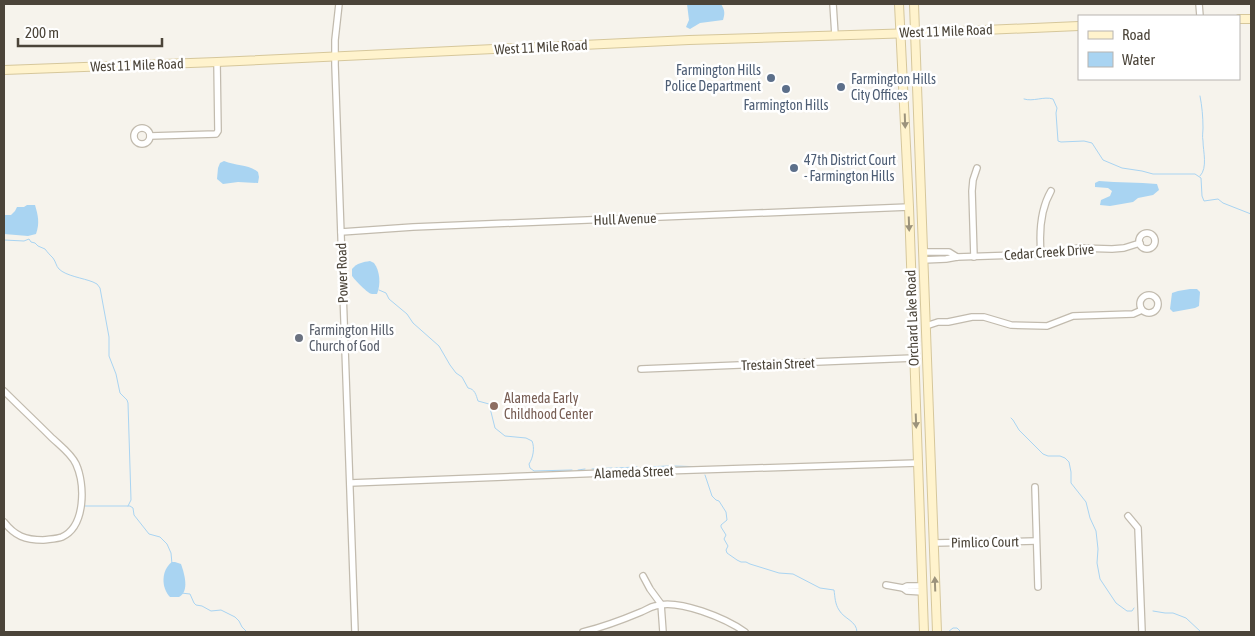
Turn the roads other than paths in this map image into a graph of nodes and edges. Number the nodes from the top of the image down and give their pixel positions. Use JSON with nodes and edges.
{"nodes":[{"id":1,"x":339,"y":4,"type":"edge"},
{"id":2,"x":833,"y":4,"type":"edge"},
{"id":3,"x":914,"y":4,"type":"edge"},
{"id":4,"x":899,"y":6,"type":"edge"},
{"id":5,"x":914,"y":15,"type":"junction"},
{"id":6,"x":1078,"y":26,"type":"edge"},
{"id":7,"x":900,"y":32,"type":"junction"},
{"id":8,"x":915,"y":33,"type":"junction"},
{"id":9,"x":835,"y":35,"type":"junction"},
{"id":10,"x":902,"y":51,"type":"junction"},
{"id":11,"x":334,"y":56,"type":"junction"},
{"id":12,"x":916,"y":57,"type":"junction"},
{"id":13,"x":217,"y":62,"type":"junction"},
{"id":14,"x":4,"y":70,"type":"edge"},
{"id":15,"x":150,"y":136,"type":"dead end"},
{"id":16,"x":906,"y":156,"type":"junction"},
{"id":17,"x":920,"y":162,"type":"junction"},
{"id":18,"x":977,"y":168,"type":"dead end"},
{"id":19,"x":907,"y":175,"type":"junction"},
{"id":20,"x":920,"y":175,"type":"junction"},
{"id":21,"x":1051,"y":191,"type":"dead end"},
{"id":22,"x":909,"y":207,"type":"junction"},
{"id":23,"x":341,"y":232,"type":"junction"},
{"id":24,"x":1140,"y":243,"type":"dead end"},
{"id":25,"x":1041,"y":254,"type":"junction"},
{"id":26,"x":974,"y":257,"type":"junction"},
{"id":27,"x":923,"y":259,"type":"junction"},
{"id":28,"x":1142,"y":310,"type":"dead end"},
{"id":29,"x":912,"y":320,"type":"junction"},
{"id":30,"x":926,"y":326,"type":"junction"},
{"id":31,"x":914,"y":358,"type":"junction"},
{"id":32,"x":642,"y":369,"type":"dead end"},
{"id":33,"x":915,"y":389,"type":"junction"},
{"id":34,"x":4,"y":391,"type":"edge"},
{"id":35,"x":930,"y":449,"type":"junction"},
{"id":36,"x":918,"y":463,"type":"junction"},
{"id":37,"x":350,"y":484,"type":"junction"},
{"id":38,"x":1035,"y":487,"type":"dead end"},
{"id":39,"x":919,"y":507,"type":"junction"},
{"id":40,"x":933,"y":515,"type":"junction"},
{"id":41,"x":1128,"y":516,"type":"dead end"},
{"id":42,"x":4,"y":522,"type":"edge"},
{"id":43,"x":1036,"y":541,"type":"junction"},
{"id":44,"x":934,"y":543,"type":"junction"},
{"id":45,"x":643,"y":576,"type":"dead end"},
{"id":46,"x":886,"y":585,"type":"dead end"},
{"id":47,"x":1038,"y":587,"type":"dead end"},
{"id":48,"x":922,"y":589,"type":"junction"},
{"id":49,"x":661,"y":604,"type":"junction"},
{"id":50,"x":924,"y":630,"type":"edge"},
{"id":51,"x":355,"y":632,"type":"edge"},
{"id":52,"x":583,"y":632,"type":"edge"},
{"id":53,"x":663,"y":632,"type":"edge"},
{"id":54,"x":745,"y":632,"type":"edge"},
{"id":55,"x":933,"y":632,"type":"edge"},
{"id":56,"x":937,"y":632,"type":"edge"},
{"id":57,"x":1142,"y":632,"type":"edge"}],
"edges":[{"from":1,"to":11,"type":"street","name":"Power Road"},
{"from":2,"to":9,"type":"street"},
{"from":3,"to":5,"type":"main road","name":"Orchard Lake Road"},
{"from":4,"to":5,"type":"main road"},
{"from":4,"to":7,"type":"main road","name":"Orchard Lake Road"},
{"from":5,"to":8,"type":"main road","name":"Orchard Lake Road"},
{"from":6,"to":8,"type":"main road","name":"West 11 Mile Road"},
{"from":7,"to":8,"type":"main road","name":"West 11 Mile Road"},
{"from":7,"to":9,"type":"main road","name":"West 11 Mile Road"},
{"from":7,"to":10,"type":"main road","name":"Orchard Lake Road"},
{"from":8,"to":12,"type":"main road","name":"Orchard Lake Road"},
{"from":9,"to":11,"type":"main road","name":"West 11 Mile Road"},
{"from":10,"to":12,"type":"main road"},
{"from":10,"to":16,"type":"main road","name":"Orchard Lake Road","one_way":true},
{"from":11,"to":13,"type":"main road","name":"West 11 Mile Road"},
{"from":11,"to":23,"type":"street","name":"Power Road"},
{"from":12,"to":17,"type":"main road","name":"Orchard Lake Road"},
{"from":13,"to":14,"type":"main road","name":"West 11 Mile Road"},
{"from":13,"to":15,"type":"street"},
{"from":16,"to":17,"type":"main road"},
{"from":16,"to":19,"type":"main road","name":"Orchard Lake Road"},
{"from":17,"to":20,"type":"main road","name":"Orchard Lake Road"},
{"from":18,"to":26,"type":"street"},
{"from":19,"to":20,"type":"main road"},
{"from":19,"to":22,"type":"main road","name":"Orchard Lake Road"},
{"from":20,"to":27,"type":"main road","name":"Orchard Lake Road"},
{"from":21,"to":25,"type":"street"},
{"from":22,"to":23,"type":"street","name":"Hull Avenue"},
{"from":22,"to":27,"type":"main road"},
{"from":22,"to":29,"type":"main road","name":"Orchard Lake Road","one_way":true},
{"from":23,"to":37,"type":"street","name":"Power Road"},
{"from":24,"to":25,"type":"street","name":"Cedar Creek Drive"},
{"from":25,"to":26,"type":"street","name":"Cedar Creek Drive"},
{"from":26,"to":27,"type":"street","name":"Cedar Creek Drive"},
{"from":27,"to":30,"type":"main road","name":"Orchard Lake Road"},
{"from":28,"to":30,"type":"street"},
{"from":29,"to":30,"type":"main road"},
{"from":29,"to":31,"type":"main road","name":"Orchard Lake Road"},
{"from":30,"to":35,"type":"main road","name":"Orchard Lake Road"},
{"from":31,"to":32,"type":"street","name":"Trestain Street"},
{"from":31,"to":33,"type":"main road","name":"Orchard Lake Road"},
{"from":33,"to":35,"type":"main road"},
{"from":33,"to":36,"type":"main road","name":"Orchard Lake Road","one_way":true},
{"from":34,"to":42,"type":"street"},
{"from":35,"to":40,"type":"main road","name":"Orchard Lake Road"},
{"from":36,"to":37,"type":"street","name":"Alameda Street"},
{"from":36,"to":39,"type":"main road","name":"Orchard Lake Road"},
{"from":37,"to":51,"type":"street","name":"Power Road"},
{"from":38,"to":43,"type":"street","name":"Pimlico Court"},
{"from":39,"to":40,"type":"main road"},
{"from":39,"to":48,"type":"main road","name":"Orchard Lake Road"},
{"from":40,"to":44,"type":"main road","name":"Orchard Lake Road"},
{"from":41,"to":57,"type":"street"},
{"from":43,"to":44,"type":"street","name":"Pimlico Court"},
{"from":43,"to":47,"type":"street","name":"Pimlico Court"},
{"from":56,"to":44,"type":"main road","name":"Orchard Lake Road","one_way":true},
{"from":45,"to":49,"type":"street"},
{"from":46,"to":48,"type":"street"},
{"from":48,"to":50,"type":"main road","name":"Orchard Lake Road"},
{"from":49,"to":52,"type":"street"},
{"from":49,"to":53,"type":"street"},
{"from":49,"to":54,"type":"street"},
{"from":50,"to":55,"type":"main road"}]}
